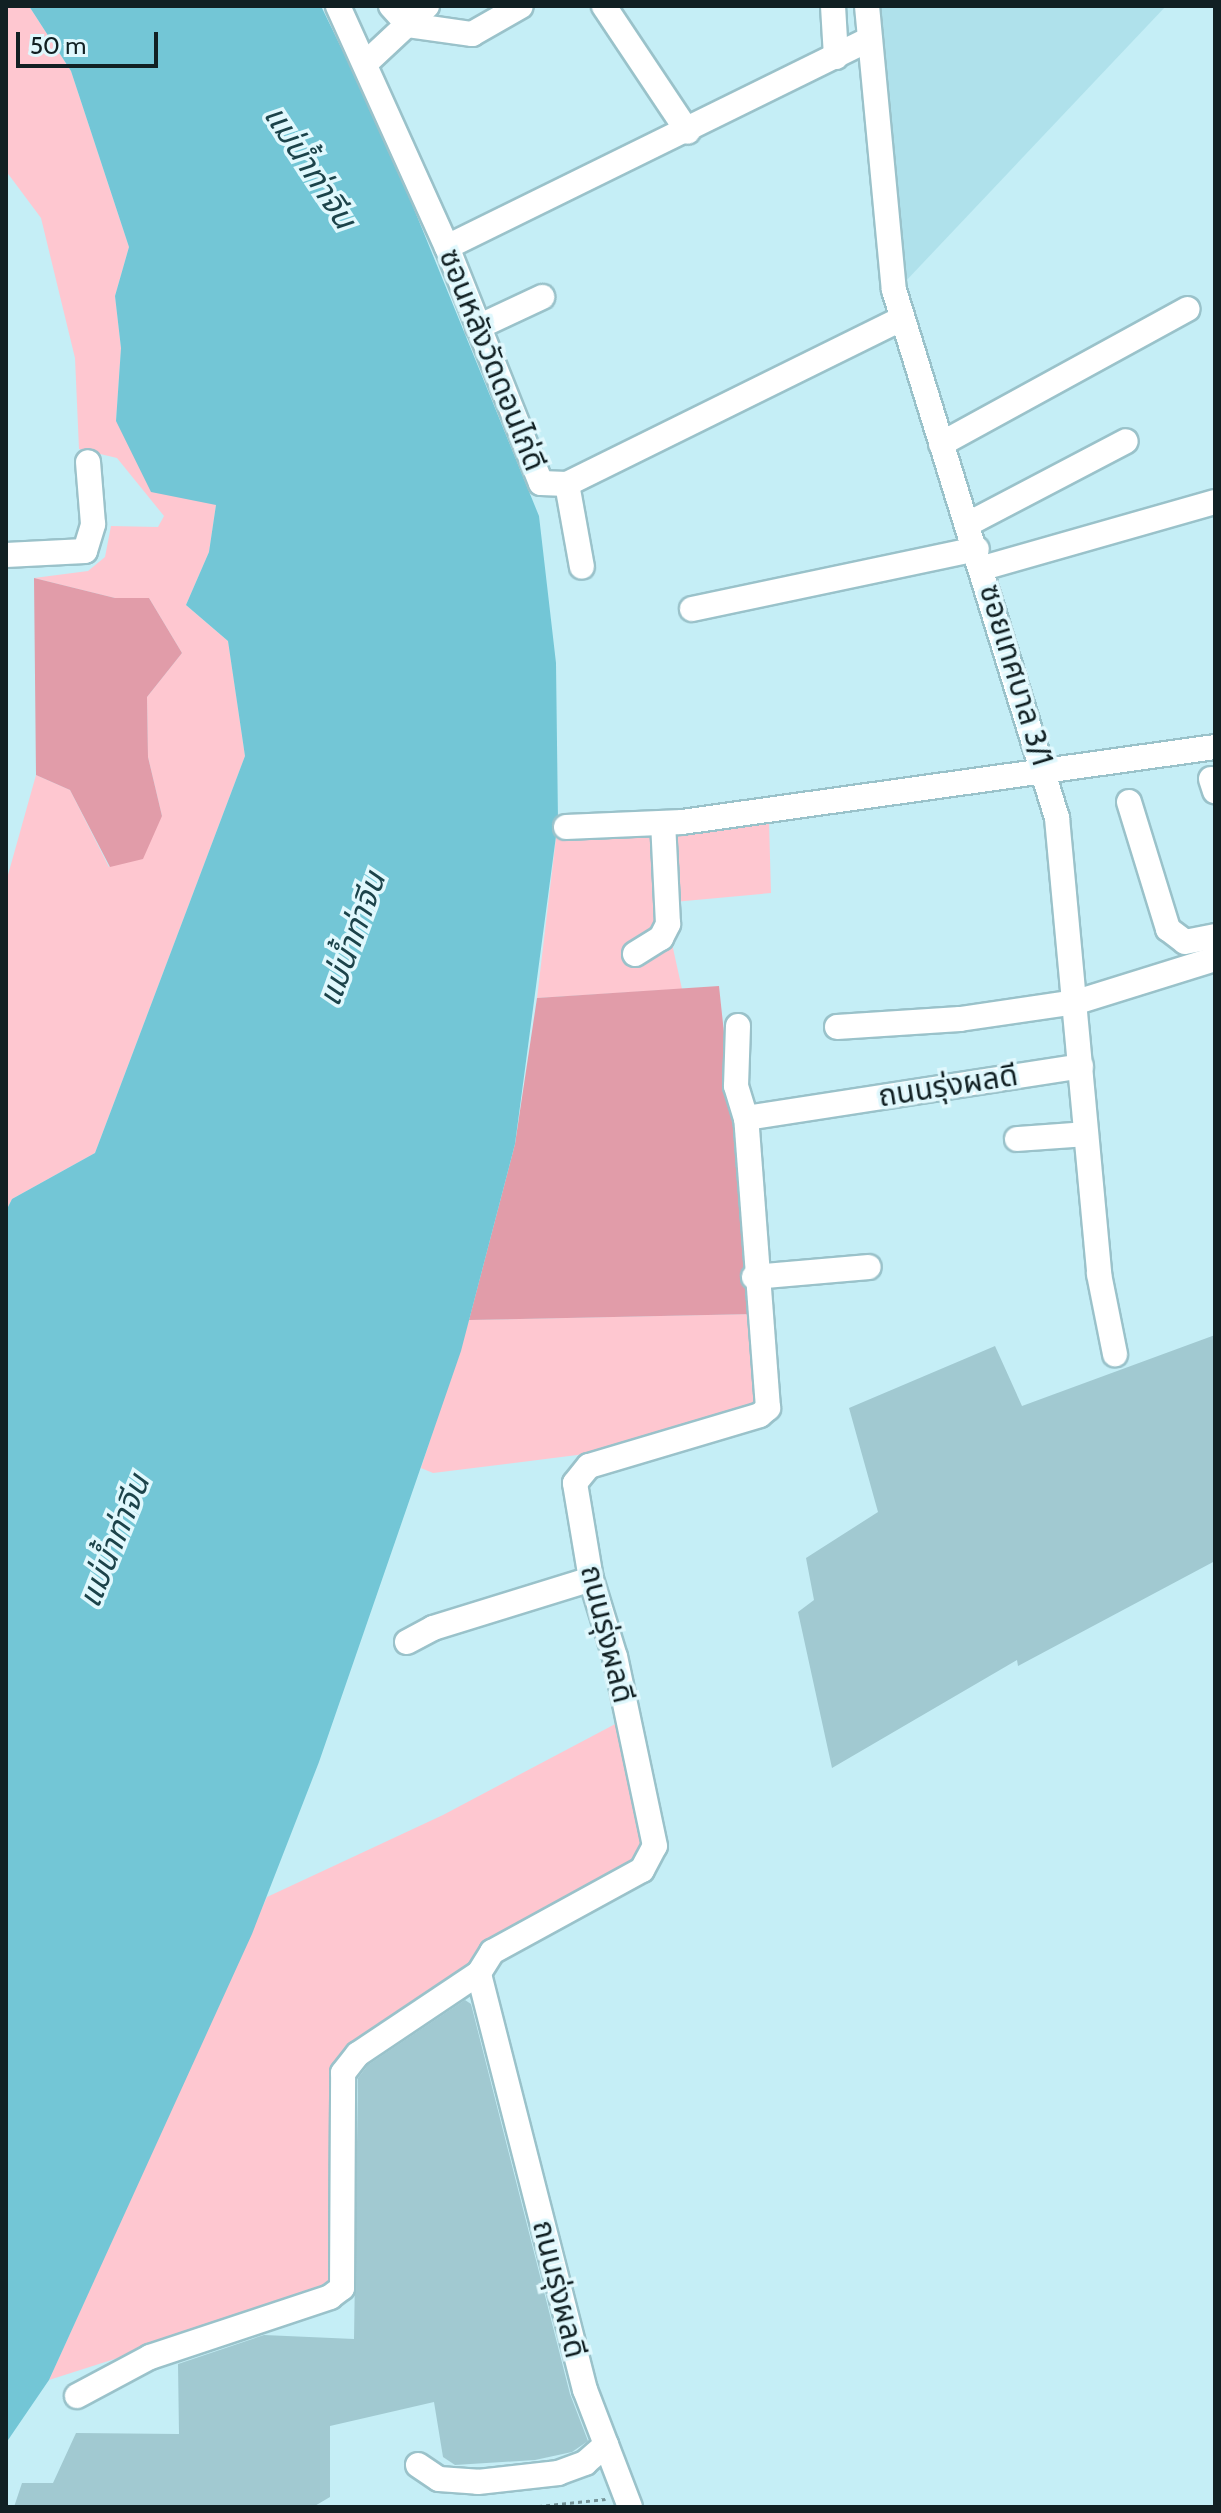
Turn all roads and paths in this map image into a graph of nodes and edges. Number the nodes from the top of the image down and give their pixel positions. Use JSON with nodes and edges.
{"nodes":[{"id":1,"x":338,"y":6,"type":"edge"},
{"id":2,"x":391,"y":6,"type":"edge"},
{"id":3,"x":427,"y":6,"type":"edge"},
{"id":4,"x":521,"y":6,"type":"edge"},
{"id":5,"x":604,"y":6,"type":"edge"},
{"id":6,"x":833,"y":6,"type":"edge"},
{"id":7,"x":867,"y":6,"type":"edge"},
{"id":8,"x":408,"y":25,"type":"junction"},
{"id":9,"x":870,"y":39,"type":"junction"},
{"id":10,"x":836,"y":57,"type":"junction"},
{"id":11,"x":367,"y":62,"type":"junction"},
{"id":12,"x":688,"y":132,"type":"junction"},
{"id":13,"x":447,"y":247,"type":"junction"},
{"id":14,"x":542,"y":297,"type":"dead end"},
{"id":15,"x":1188,"y":309,"type":"dead end"},
{"id":16,"x":901,"y":319,"type":"junction"},
{"id":17,"x":478,"y":327,"type":"junction"},
{"id":18,"x":1126,"y":441,"type":"dead end"},
{"id":19,"x":941,"y":444,"type":"junction"},
{"id":20,"x":88,"y":462,"type":"dead end"},
{"id":21,"x":567,"y":484,"type":"junction"},
{"id":22,"x":1215,"y":502,"type":"edge"},
{"id":23,"x":968,"y":524,"type":"junction"},
{"id":24,"x":6,"y":555,"type":"edge"},
{"id":25,"x":980,"y":559,"type":"junction"},
{"id":26,"x":582,"y":567,"type":"dead end"},
{"id":27,"x":692,"y":609,"type":"dead end"},
{"id":28,"x":1215,"y":747,"type":"edge"},
{"id":29,"x":1047,"y":774,"type":"junction"},
{"id":30,"x":1129,"y":802,"type":"dead end"},
{"id":31,"x":663,"y":823,"type":"junction"},
{"id":32,"x":566,"y":827,"type":"dead end"},
{"id":33,"x":1215,"y":936,"type":"edge"},
{"id":34,"x":635,"y":954,"type":"dead end"},
{"id":35,"x":1215,"y":959,"type":"edge"},
{"id":36,"x":1077,"y":1002,"type":"junction"},
{"id":37,"x":738,"y":1026,"type":"dead end"},
{"id":38,"x":837,"y":1027,"type":"dead end"},
{"id":39,"x":1081,"y":1066,"type":"junction"},
{"id":40,"x":746,"y":1118,"type":"junction"},
{"id":41,"x":1086,"y":1134,"type":"junction"},
{"id":42,"x":1017,"y":1139,"type":"dead end"},
{"id":43,"x":869,"y":1267,"type":"dead end"},
{"id":44,"x":754,"y":1277,"type":"junction"},
{"id":45,"x":1115,"y":1354,"type":"dead end"},
{"id":46,"x":591,"y":1579,"type":"junction"},
{"id":47,"x":407,"y":1642,"type":"dead end"},
{"id":48,"x":479,"y":1973,"type":"junction"},
{"id":49,"x":77,"y":2396,"type":"dead end"},
{"id":50,"x":606,"y":2445,"type":"junction"},
{"id":51,"x":418,"y":2465,"type":"dead end"},
{"id":52,"x":628,"y":2502,"type":"edge"},
{"id":53,"x":530,"y":2507,"type":"edge"}],
"edges":[{"from":1,"to":11,"type":"street","name":"ซอนหลังวัดดอนไก่ดี"},
{"from":2,"to":8,"type":"street"},
{"from":3,"to":8,"type":"street"},
{"from":4,"to":8,"type":"street"},
{"from":5,"to":12,"type":"street"},
{"from":6,"to":10,"type":"street"},
{"from":7,"to":9,"type":"street","name":"ซอยเทศบาล 3/1"},
{"from":8,"to":11,"type":"street"},
{"from":9,"to":10,"type":"street"},
{"from":9,"to":16,"type":"street","name":"ซอยเทศบาล 3/1"},
{"from":10,"to":12,"type":"street"},
{"from":11,"to":13,"type":"street","name":"ซอนหลังวัดดอนไก่ดี"},
{"from":12,"to":13,"type":"street"},
{"from":13,"to":17,"type":"street","name":"ซอนหลังวัดดอนไก่ดี"},
{"from":14,"to":17,"type":"street"},
{"from":15,"to":19,"type":"street"},
{"from":16,"to":19,"type":"street","name":"ซอยเทศบาล 3/1"},
{"from":16,"to":21,"type":"street","name":"ซอนหลังวัดดอนไก่ดี"},
{"from":17,"to":21,"type":"street","name":"ซอนหลังวัดดอนไก่ดี"},
{"from":18,"to":23,"type":"street"},
{"from":19,"to":23,"type":"street","name":"ซอยเทศบาล 3/1"},
{"from":20,"to":24,"type":"street"},
{"from":21,"to":26,"type":"street"},
{"from":22,"to":25,"type":"street"},
{"from":23,"to":25,"type":"street","name":"ซอยเทศบาล 3/1"},
{"from":25,"to":27,"type":"street"},
{"from":25,"to":29,"type":"street","name":"ซอยเทศบาล 3/1"},
{"from":28,"to":29,"type":"street"},
{"from":29,"to":31,"type":"street"},
{"from":29,"to":36,"type":"street","name":"ซอยเทศบาล 3/1"},
{"from":30,"to":33,"type":"street"},
{"from":31,"to":32,"type":"street"},
{"from":31,"to":34,"type":"street"},
{"from":35,"to":36,"type":"street"},
{"from":36,"to":38,"type":"street"},
{"from":36,"to":39,"type":"street","name":"ซอยเทศบาล 3/1"},
{"from":37,"to":40,"type":"street"},
{"from":39,"to":40,"type":"street","name":"ถนนรุ่งผลดี"},
{"from":39,"to":41,"type":"street","name":"ซอยเทศบาล 3/1"},
{"from":40,"to":44,"type":"street","name":"ถนนรุ่งผลดี"},
{"from":41,"to":42,"type":"street"},
{"from":41,"to":45,"type":"street","name":"ซอยเทศบาล 3/1"},
{"from":43,"to":44,"type":"street"},
{"from":44,"to":46,"type":"street","name":"ถนนรุ่งผลดี"},
{"from":46,"to":47,"type":"street"},
{"from":46,"to":48,"type":"street","name":"ถนนรุ่งผลดี"},
{"from":48,"to":49,"type":"street"},
{"from":48,"to":50,"type":"street","name":"ถนนรุ่งผลดี"},
{"from":50,"to":51,"type":"street"},
{"from":50,"to":52,"type":"street","name":"ถนนรุ่งผลดี"},
{"from":52,"to":53,"type":"path"}]}
